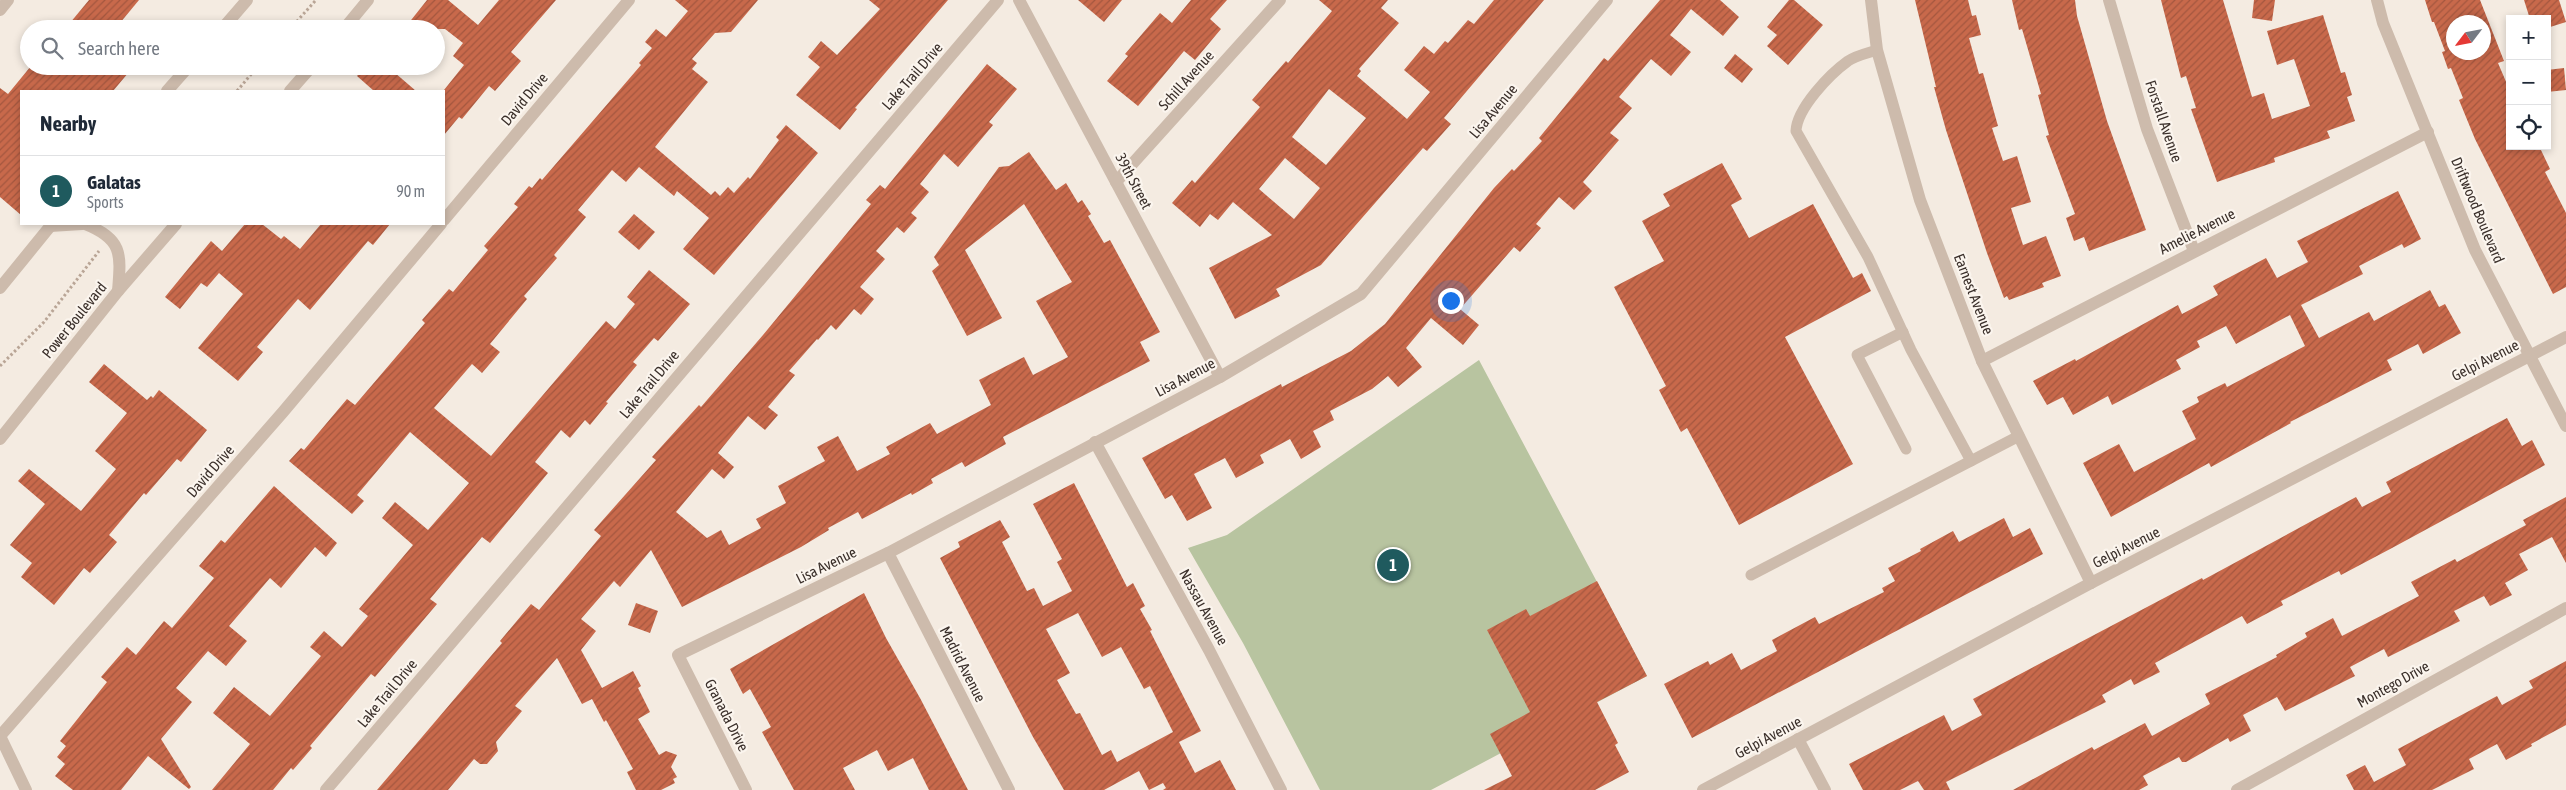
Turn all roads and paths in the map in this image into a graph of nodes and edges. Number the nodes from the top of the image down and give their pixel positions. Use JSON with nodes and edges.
{"nodes":[{"id":1,"x":8,"y":0,"type":"edge"},
{"id":2,"x":247,"y":0,"type":"edge"},
{"id":3,"x":316,"y":0,"type":"edge"},
{"id":4,"x":368,"y":0,"type":"edge"},
{"id":5,"x":629,"y":0,"type":"edge"},
{"id":6,"x":998,"y":0,"type":"edge"},
{"id":7,"x":1019,"y":0,"type":"edge"},
{"id":8,"x":1280,"y":0,"type":"edge"},
{"id":9,"x":1607,"y":0,"type":"edge"},
{"id":10,"x":1871,"y":0,"type":"edge"},
{"id":11,"x":2109,"y":0,"type":"edge"},
{"id":12,"x":2377,"y":0,"type":"edge"},
{"id":13,"x":0,"y":10,"type":"edge"},
{"id":14,"x":230,"y":20,"type":"edge"},
{"id":15,"x":298,"y":20,"type":"edge"},
{"id":16,"x":351,"y":20,"type":"edge"},
{"id":17,"x":1877,"y":50,"type":"junction"},
{"id":18,"x":181,"y":75,"type":"edge"},
{"id":19,"x":250,"y":75,"type":"edge"},
{"id":20,"x":304,"y":75,"type":"edge"},
{"id":21,"x":168,"y":90,"type":"edge"},
{"id":22,"x":238,"y":90,"type":"edge"},
{"id":23,"x":291,"y":90,"type":"edge"},
{"id":24,"x":2428,"y":132,"type":"junction"},
{"id":25,"x":1116,"y":182,"type":"junction"},
{"id":26,"x":445,"y":219,"type":"edge"},
{"id":27,"x":51,"y":225,"type":"edge"},
{"id":28,"x":86,"y":225,"type":"edge"},
{"id":29,"x":175,"y":225,"type":"edge"},
{"id":30,"x":440,"y":225,"type":"edge"},
{"id":31,"x":110,"y":237,"type":"junction"},
{"id":32,"x":2194,"y":250,"type":"junction"},
{"id":33,"x":0,"y":288,"type":"edge"},
{"id":34,"x":118,"y":291,"type":"junction"},
{"id":35,"x":1903,"y":332,"type":"junction"},
{"id":36,"x":2566,"y":337,"type":"edge"},
{"id":37,"x":2529,"y":356,"type":"junction"},
{"id":38,"x":1982,"y":361,"type":"junction"},
{"id":39,"x":0,"y":366,"type":"edge"},
{"id":40,"x":1220,"y":377,"type":"junction"},
{"id":41,"x":2566,"y":426,"type":"edge"},
{"id":42,"x":2019,"y":436,"type":"junction"},
{"id":43,"x":0,"y":439,"type":"edge"},
{"id":44,"x":1094,"y":442,"type":"junction"},
{"id":45,"x":1906,"y":449,"type":"dead end"},
{"id":46,"x":1971,"y":461,"type":"junction"},
{"id":47,"x":888,"y":553,"type":"junction"},
{"id":48,"x":1751,"y":575,"type":"dead end"},
{"id":49,"x":2091,"y":583,"type":"junction"},
{"id":50,"x":2566,"y":608,"type":"edge"},
{"id":51,"x":678,"y":655,"type":"joint"},
{"id":52,"x":0,"y":736,"type":"edge"},
{"id":53,"x":1798,"y":739,"type":"junction"},
{"id":54,"x":26,"y":790,"type":"edge"},
{"id":55,"x":326,"y":790,"type":"edge"},
{"id":56,"x":746,"y":790,"type":"edge"},
{"id":57,"x":1009,"y":790,"type":"edge"},
{"id":58,"x":1281,"y":790,"type":"edge"},
{"id":59,"x":1703,"y":790,"type":"edge"},
{"id":60,"x":1825,"y":790,"type":"edge"},
{"id":61,"x":2237,"y":790,"type":"edge"}],
"edges":[{"from":1,"to":13,"type":"street"},
{"from":2,"to":14,"type":"street"},
{"from":3,"to":15,"type":"path"},
{"from":4,"to":16,"type":"street"},
{"from":5,"to":26,"type":"street","name":"David Drive"},
{"from":6,"to":55,"type":"street","name":"Lake Trail Drive"},
{"from":7,"to":25,"type":"street","name":"39th Street"},
{"from":8,"to":25,"type":"street","name":"Schill Avenue"},
{"from":9,"to":40,"type":"street","name":"Lisa Avenue"},
{"from":10,"to":17,"type":"street","name":"Earnest Avenue"},
{"from":11,"to":32,"type":"street","name":"Forstall Avenue"},
{"from":12,"to":24,"type":"street","name":"Driftwood Boulevard"},
{"from":17,"to":35,"type":"lane"},
{"from":17,"to":38,"type":"street","name":"Earnest Avenue"},
{"from":18,"to":21,"type":"street"},
{"from":19,"to":22,"type":"path"},
{"from":20,"to":23,"type":"street"},
{"from":24,"to":32,"type":"street","name":"Amelie Avenue"},
{"from":24,"to":37,"type":"street","name":"Driftwood Boulevard"},
{"from":25,"to":40,"type":"street","name":"39th Street"},
{"from":27,"to":33,"type":"street"},
{"from":28,"to":31,"type":"street"},
{"from":29,"to":34,"type":"street","name":"Power Boulevard"},
{"from":30,"to":52,"type":"street","name":"David Drive"},
{"from":31,"to":34,"type":"street"},
{"from":31,"to":39,"type":"path"},
{"from":32,"to":38,"type":"street","name":"Amelie Avenue"},
{"from":34,"to":43,"type":"street","name":"Power Boulevard"},
{"from":35,"to":45,"type":"lane"},
{"from":35,"to":46,"type":"lane"},
{"from":36,"to":37,"type":"street","name":"Gelpi Avenue"},
{"from":37,"to":41,"type":"street","name":"Driftwood Boulevard"},
{"from":37,"to":49,"type":"street","name":"Gelpi Avenue"},
{"from":38,"to":42,"type":"street","name":"Earnest Avenue"},
{"from":40,"to":44,"type":"street","name":"Lisa Avenue"},
{"from":42,"to":46,"type":"lane"},
{"from":42,"to":49,"type":"street","name":"Earnest Avenue"},
{"from":44,"to":47,"type":"street","name":"Lisa Avenue"},
{"from":44,"to":58,"type":"street","name":"Nassau Avenue"},
{"from":46,"to":48,"type":"lane"},
{"from":47,"to":51,"type":"street","name":"Lisa Avenue"},
{"from":47,"to":57,"type":"street","name":"Madrid Avenue"},
{"from":49,"to":53,"type":"street","name":"Gelpi Avenue"},
{"from":50,"to":61,"type":"street","name":"Montego Drive"},
{"from":51,"to":56,"type":"street","name":"Granada Drive"},
{"from":52,"to":54,"type":"street"},
{"from":53,"to":59,"type":"street","name":"Gelpi Avenue"},
{"from":53,"to":60,"type":"street"}]}
